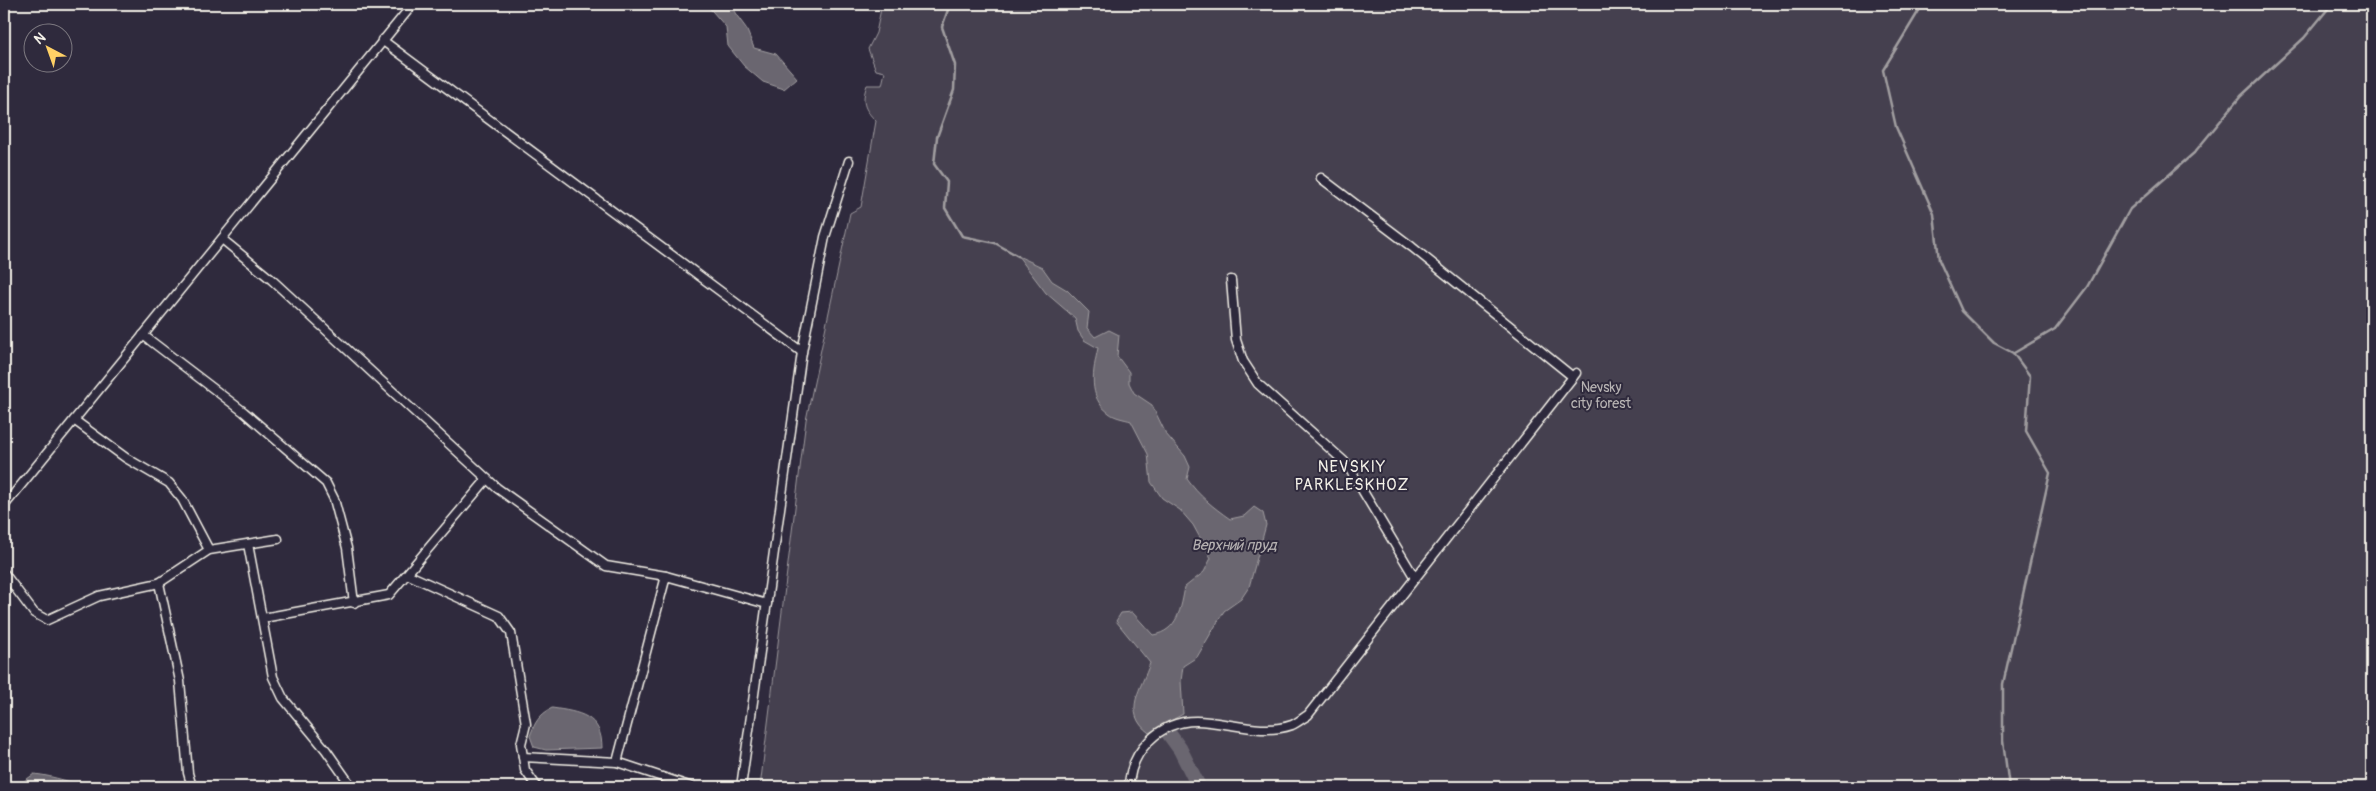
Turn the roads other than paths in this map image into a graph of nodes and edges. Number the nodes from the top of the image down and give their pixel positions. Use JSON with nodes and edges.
{"nodes":[{"id":1,"x":413,"y":4,"type":"edge"},
{"id":2,"x":382,"y":40,"type":"junction"},
{"id":3,"x":849,"y":161,"type":"dead end"},
{"id":4,"x":1321,"y":178,"type":"dead end"},
{"id":5,"x":222,"y":240,"type":"junction"},
{"id":6,"x":1231,"y":280,"type":"dead end"},
{"id":7,"x":143,"y":335,"type":"junction"},
{"id":8,"x":802,"y":352,"type":"junction"},
{"id":9,"x":74,"y":420,"type":"junction"},
{"id":10,"x":487,"y":479,"type":"junction"},
{"id":11,"x":4,"y":506,"type":"edge"},
{"id":12,"x":278,"y":540,"type":"dead end"},
{"id":13,"x":248,"y":544,"type":"junction"},
{"id":14,"x":209,"y":550,"type":"junction"},
{"id":15,"x":4,"y":573,"type":"edge"},
{"id":16,"x":409,"y":575,"type":"junction"},
{"id":17,"x":666,"y":576,"type":"junction"},
{"id":18,"x":1415,"y":578,"type":"junction"},
{"id":19,"x":159,"y":583,"type":"junction"},
{"id":20,"x":354,"y":603,"type":"junction"},
{"id":21,"x":767,"y":604,"type":"junction"},
{"id":22,"x":263,"y":618,"type":"junction"},
{"id":23,"x":524,"y":757,"type":"junction"},
{"id":24,"x":617,"y":762,"type":"junction"},
{"id":25,"x":192,"y":787,"type":"edge"},
{"id":26,"x":352,"y":787,"type":"edge"},
{"id":27,"x":537,"y":787,"type":"edge"},
{"id":28,"x":692,"y":787,"type":"edge"},
{"id":29,"x":741,"y":787,"type":"edge"},
{"id":30,"x":1128,"y":787,"type":"edge"}],
"edges":[{"from":1,"to":2,"type":"street"},
{"from":2,"to":5,"type":"street"},
{"from":2,"to":8,"type":"street"},
{"from":3,"to":8,"type":"street"},
{"from":4,"to":18,"type":"street"},
{"from":5,"to":7,"type":"street"},
{"from":5,"to":10,"type":"street"},
{"from":6,"to":18,"type":"street"},
{"from":7,"to":9,"type":"street"},
{"from":7,"to":20,"type":"street"},
{"from":8,"to":21,"type":"street"},
{"from":9,"to":11,"type":"street"},
{"from":9,"to":14,"type":"street"},
{"from":10,"to":16,"type":"street"},
{"from":10,"to":17,"type":"street"},
{"from":12,"to":13,"type":"street"},
{"from":13,"to":14,"type":"street"},
{"from":13,"to":22,"type":"street"},
{"from":14,"to":19,"type":"street"},
{"from":15,"to":19,"type":"street"},
{"from":16,"to":20,"type":"street"},
{"from":16,"to":23,"type":"street"},
{"from":17,"to":21,"type":"street"},
{"from":17,"to":24,"type":"street"},
{"from":18,"to":30,"type":"street"},
{"from":19,"to":25,"type":"street"},
{"from":20,"to":22,"type":"street"},
{"from":21,"to":29,"type":"street"},
{"from":22,"to":26,"type":"street"},
{"from":23,"to":24,"type":"street"},
{"from":23,"to":27,"type":"street"},
{"from":24,"to":28,"type":"street"}]}
